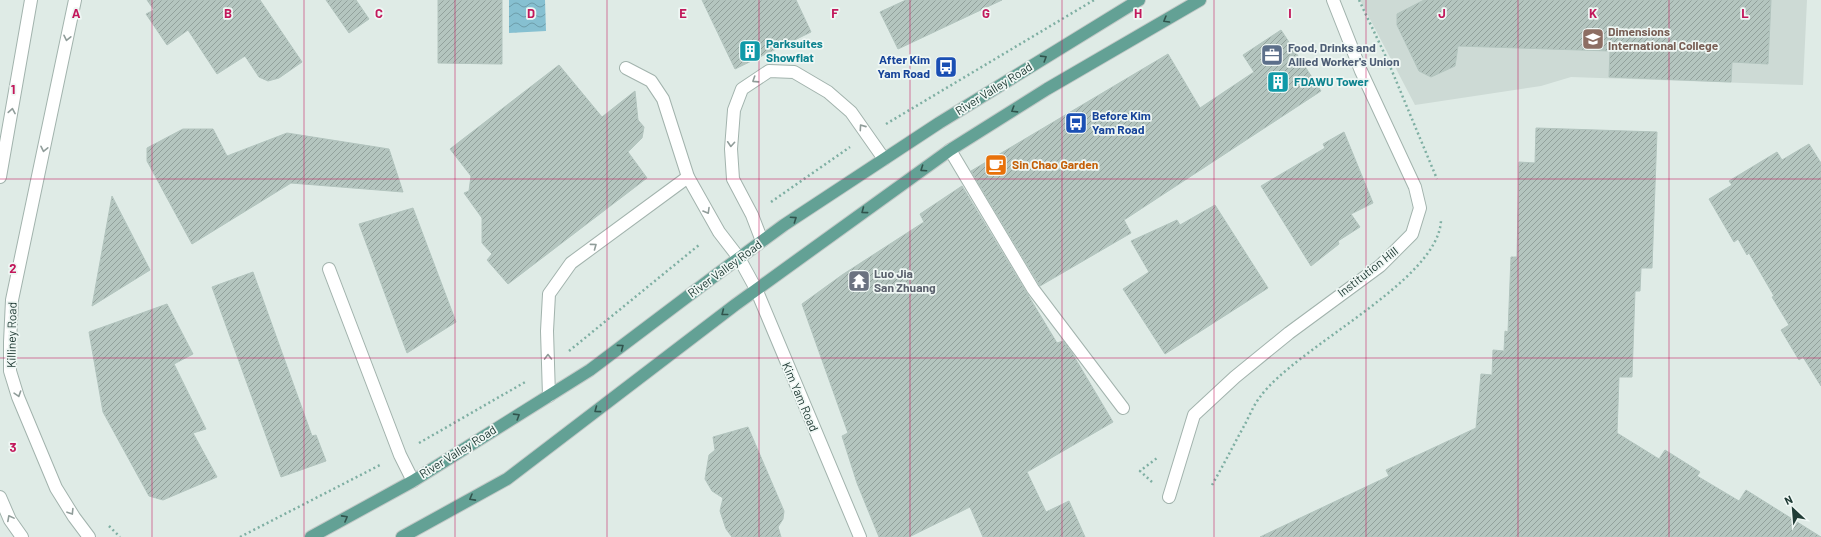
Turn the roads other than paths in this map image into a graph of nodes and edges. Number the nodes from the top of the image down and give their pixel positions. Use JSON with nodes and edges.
{"nodes":[{"id":1,"x":31,"y":0,"type":"edge"},
{"id":2,"x":75,"y":0,"type":"edge"},
{"id":3,"x":1139,"y":0,"type":"edge"},
{"id":4,"x":1200,"y":0,"type":"edge"},
{"id":5,"x":1333,"y":0,"type":"edge"},
{"id":6,"x":626,"y":68,"type":"dead end"},
{"id":7,"x":950,"y":150,"type":"junction"},
{"id":8,"x":884,"y":159,"type":"junction"},
{"id":9,"x":0,"y":176,"type":"edge"},
{"id":10,"x":688,"y":177,"type":"junction"},
{"id":11,"x":762,"y":241,"type":"junction"},
{"id":12,"x":739,"y":258,"type":"junction"},
{"id":13,"x":329,"y":269,"type":"dead end"},
{"id":14,"x":756,"y":289,"type":"junction"},
{"id":15,"x":5,"y":342,"type":"edge"},
{"id":16,"x":549,"y":396,"type":"junction"},
{"id":17,"x":1123,"y":408,"type":"dead end"},
{"id":18,"x":413,"y":481,"type":"junction"},
{"id":19,"x":0,"y":497,"type":"edge"},
{"id":20,"x":1168,"y":498,"type":"road end"},
{"id":21,"x":22,"y":537,"type":"edge"},
{"id":22,"x":89,"y":537,"type":"edge"},
{"id":23,"x":311,"y":537,"type":"edge"},
{"id":24,"x":402,"y":537,"type":"edge"},
{"id":25,"x":860,"y":537,"type":"edge"}],
"edges":[{"from":9,"to":1,"type":"street","one_way":true},
{"from":2,"to":15,"type":"street","name":"Killiney Road","one_way":true},
{"from":8,"to":3,"type":"main road","name":"River Valley Road","one_way":true},
{"from":4,"to":7,"type":"main road","one_way":true},
{"from":5,"to":20,"type":"street","name":"Institution Hill"},
{"from":6,"to":10,"type":"street","name":"Kim Yam Road"},
{"from":7,"to":14,"type":"main road","one_way":true},
{"from":7,"to":17,"type":"street"},
{"from":11,"to":8,"type":"main road","name":"River Valley Road","one_way":true},
{"from":8,"to":11,"type":"street","one_way":true},
{"from":10,"to":12,"type":"street","name":"Kim Yam Road","one_way":true},
{"from":16,"to":10,"type":"street","one_way":true},
{"from":11,"to":12,"type":"main road","name":"River Valley Road"},
{"from":12,"to":14,"type":"street","name":"Kim Yam Road"},
{"from":16,"to":12,"type":"main road","name":"River Valley Road","one_way":true},
{"from":13,"to":18,"type":"street"},
{"from":14,"to":24,"type":"main road","one_way":true},
{"from":14,"to":25,"type":"street","name":"Kim Yam Road"},
{"from":15,"to":22,"type":"street","name":"Killiney Road","one_way":true},
{"from":18,"to":16,"type":"main road","name":"River Valley Road","one_way":true},
{"from":23,"to":18,"type":"main road","name":"River Valley Road","one_way":true},
{"from":21,"to":19,"type":"street","one_way":true}]}
